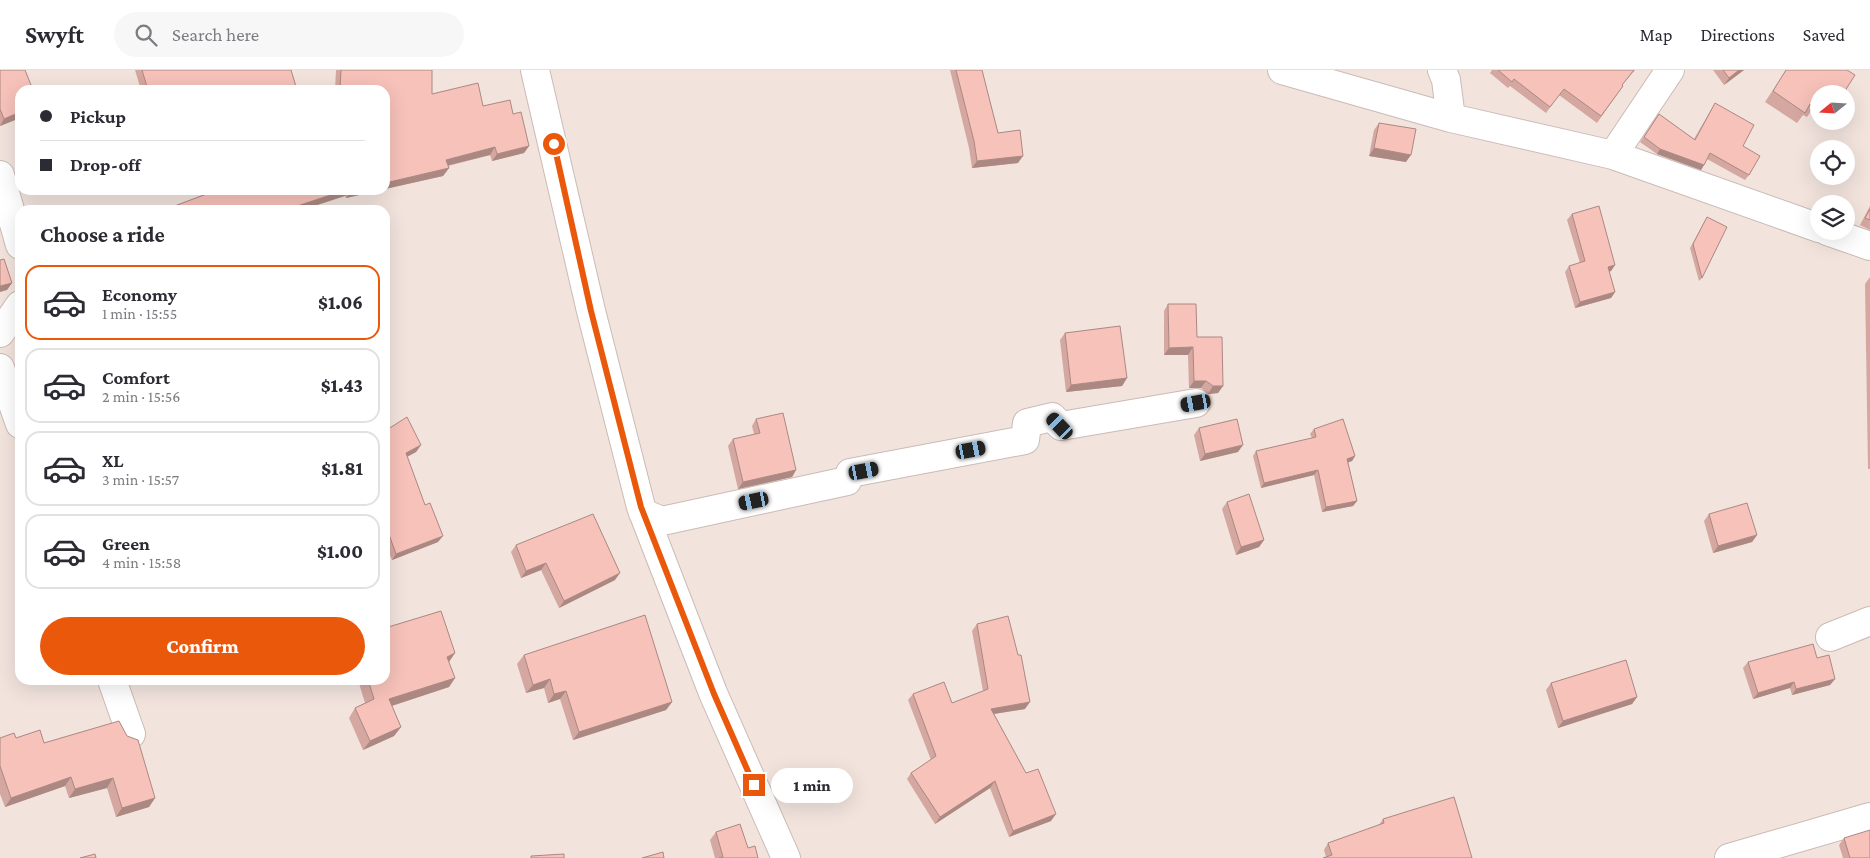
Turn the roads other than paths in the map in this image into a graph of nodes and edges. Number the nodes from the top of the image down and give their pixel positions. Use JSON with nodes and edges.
{"nodes":[{"id":1,"x":535,"y":70,"type":"edge"},
{"id":2,"x":1282,"y":70,"type":"edge"},
{"id":3,"x":1670,"y":70,"type":"edge"},
{"id":4,"x":1447,"y":73,"type":"edge"},
{"id":5,"x":1451,"y":118,"type":"junction"},
{"id":6,"x":1613,"y":155,"type":"junction"},
{"id":7,"x":0,"y":175,"type":"edge"},
{"id":8,"x":1810,"y":225,"type":"edge"},
{"id":9,"x":15,"y":228,"type":"edge"},
{"id":10,"x":1853,"y":240,"type":"edge"},
{"id":11,"x":1870,"y":246,"type":"edge"},
{"id":12,"x":15,"y":312,"type":"edge"},
{"id":13,"x":0,"y":333,"type":"edge"},
{"id":14,"x":0,"y":368,"type":"edge"},
{"id":15,"x":1196,"y":403,"type":"dead end"},
{"id":16,"x":15,"y":410,"type":"edge"},
{"id":17,"x":643,"y":513,"type":"junction"},
{"id":18,"x":1870,"y":622,"type":"edge"},
{"id":19,"x":1830,"y":637,"type":"dead end"},
{"id":20,"x":114,"y":685,"type":"edge"},
{"id":21,"x":131,"y":734,"type":"dead end"},
{"id":22,"x":1870,"y":817,"type":"edge"},
{"id":23,"x":786,"y":858,"type":"edge"},
{"id":24,"x":1729,"y":858,"type":"edge"}],
"edges":[{"from":1,"to":17,"type":"street"},
{"from":2,"to":5,"type":"street"},
{"from":3,"to":6,"type":"street"},
{"from":4,"to":5,"type":"street"},
{"from":5,"to":6,"type":"street"},
{"from":6,"to":8,"type":"street"},
{"from":7,"to":9,"type":"street"},
{"from":10,"to":11,"type":"street"},
{"from":12,"to":13,"type":"street"},
{"from":14,"to":16,"type":"street"},
{"from":15,"to":17,"type":"street"},
{"from":17,"to":23,"type":"street"},
{"from":18,"to":19,"type":"street"},
{"from":20,"to":21,"type":"street"},
{"from":22,"to":24,"type":"street"}]}
